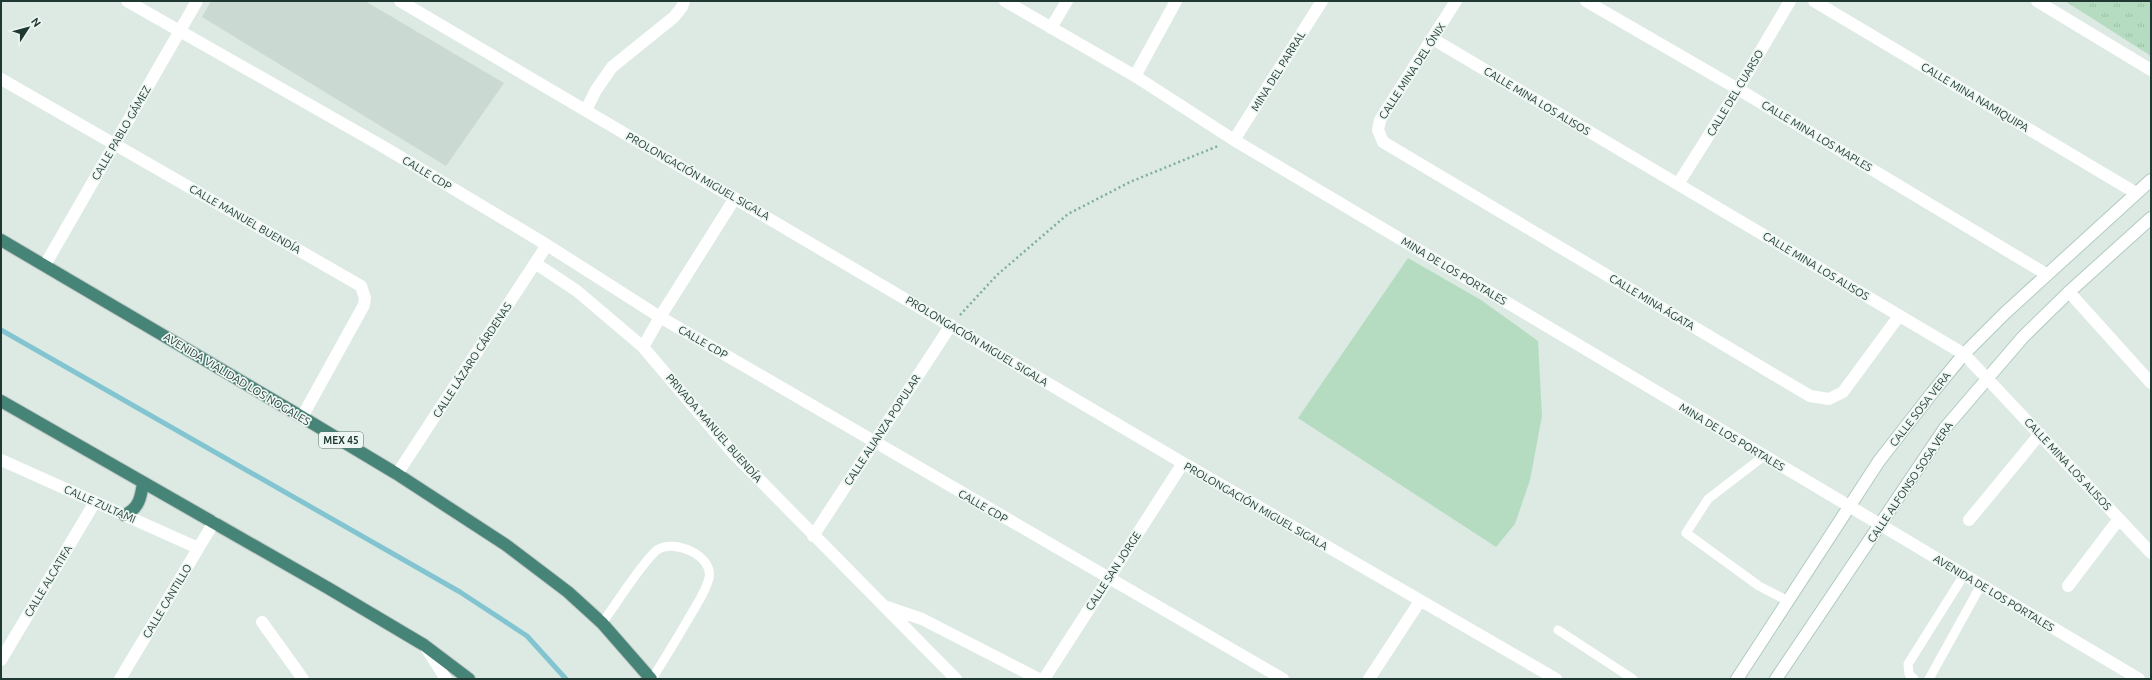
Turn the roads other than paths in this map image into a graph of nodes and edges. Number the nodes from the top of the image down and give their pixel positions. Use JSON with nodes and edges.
{"nodes":[{"id":1,"x":126,"y":1,"type":"edge"},
{"id":2,"x":197,"y":1,"type":"edge"},
{"id":3,"x":400,"y":1,"type":"edge"},
{"id":4,"x":684,"y":1,"type":"edge"},
{"id":5,"x":1005,"y":1,"type":"edge"},
{"id":6,"x":1067,"y":1,"type":"edge"},
{"id":7,"x":1176,"y":1,"type":"edge"},
{"id":8,"x":1322,"y":1,"type":"edge"},
{"id":9,"x":1456,"y":1,"type":"edge"},
{"id":10,"x":1586,"y":1,"type":"edge"},
{"id":11,"x":1790,"y":1,"type":"edge"},
{"id":12,"x":1814,"y":1,"type":"edge"},
{"id":13,"x":2037,"y":1,"type":"edge"},
{"id":14,"x":1051,"y":28,"type":"junction"},
{"id":15,"x":180,"y":30,"type":"junction"},
{"id":16,"x":1432,"y":39,"type":"junction"},
{"id":17,"x":2151,"y":70,"type":"edge"},
{"id":18,"x":1135,"y":76,"type":"junction"},
{"id":19,"x":1,"y":79,"type":"edge"},
{"id":20,"x":1738,"y":89,"type":"junction"},
{"id":21,"x":586,"y":110,"type":"junction"},
{"id":22,"x":1234,"y":140,"type":"junction"},
{"id":23,"x":1383,"y":142,"type":"joint"},
{"id":24,"x":116,"y":144,"type":"junction"},
{"id":25,"x":2151,"y":180,"type":"edge"},
{"id":26,"x":1678,"y":184,"type":"junction"},
{"id":27,"x":2136,"y":193,"type":"junction"},
{"id":28,"x":735,"y":198,"type":"junction"},
{"id":29,"x":2151,"y":218,"type":"edge"},
{"id":30,"x":1,"y":240,"type":"edge"},
{"id":31,"x":547,"y":245,"type":"junction"},
{"id":32,"x":535,"y":263,"type":"junction"},
{"id":33,"x":45,"y":265,"type":"junction"},
{"id":34,"x":2046,"y":274,"type":"junction"},
{"id":35,"x":2069,"y":292,"type":"junction"},
{"id":36,"x":1899,"y":316,"type":"junction"},
{"id":37,"x":660,"y":317,"type":"junction"},
{"id":38,"x":951,"y":325,"type":"junction"},
{"id":39,"x":643,"y":347,"type":"junction"},
{"id":40,"x":1964,"y":354,"type":"junction"},
{"id":41,"x":1987,"y":377,"type":"junction"},
{"id":42,"x":2151,"y":383,"type":"edge"},
{"id":43,"x":1,"y":401,"type":"edge"},
{"id":44,"x":302,"y":416,"type":"junction"},
{"id":45,"x":2040,"y":434,"type":"junction"},
{"id":46,"x":875,"y":442,"type":"junction"},
{"id":47,"x":1764,"y":456,"type":"junction"},
{"id":48,"x":1,"y":460,"type":"edge"},
{"id":49,"x":1183,"y":463,"type":"junction"},
{"id":50,"x":397,"y":474,"type":"junction"},
{"id":51,"x":143,"y":483,"type":"junction"},
{"id":52,"x":95,"y":502,"type":"junction"},
{"id":53,"x":1850,"y":506,"type":"junction"},
{"id":54,"x":124,"y":515,"type":"junction"},
{"id":55,"x":2119,"y":519,"type":"junction"},
{"id":56,"x":1969,"y":520,"type":"dead end"},
{"id":57,"x":214,"y":522,"type":"junction"},
{"id":58,"x":1880,"y":525,"type":"junction"},
{"id":59,"x":813,"y":536,"type":"junction"},
{"id":60,"x":198,"y":548,"type":"junction"},
{"id":61,"x":2151,"y":553,"type":"edge"},
{"id":62,"x":1964,"y":575,"type":"junction"},
{"id":63,"x":1108,"y":579,"type":"junction"},
{"id":64,"x":1981,"y":585,"type":"junction"},
{"id":65,"x":2068,"y":586,"type":"dead end"},
{"id":66,"x":1420,"y":601,"type":"junction"},
{"id":67,"x":1788,"y":601,"type":"junction"},
{"id":68,"x":884,"y":606,"type":"junction"},
{"id":69,"x":262,"y":622,"type":"dead end"},
{"id":70,"x":602,"y":623,"type":"junction"},
{"id":71,"x":1558,"y":630,"type":"dead end"},
{"id":72,"x":424,"y":645,"type":"junction"},
{"id":73,"x":1,"y":660,"type":"edge"},
{"id":74,"x":120,"y":679,"type":"edge"},
{"id":75,"x":303,"y":679,"type":"edge"},
{"id":76,"x":446,"y":679,"type":"edge"},
{"id":77,"x":468,"y":679,"type":"edge"},
{"id":78,"x":652,"y":679,"type":"edge"},
{"id":79,"x":956,"y":679,"type":"edge"},
{"id":80,"x":1039,"y":679,"type":"edge"},
{"id":81,"x":1044,"y":679,"type":"edge"},
{"id":82,"x":1283,"y":679,"type":"edge"},
{"id":83,"x":1369,"y":679,"type":"edge"},
{"id":84,"x":1556,"y":679,"type":"edge"},
{"id":85,"x":1633,"y":679,"type":"edge"},
{"id":86,"x":1737,"y":679,"type":"edge"},
{"id":87,"x":1776,"y":679,"type":"edge"},
{"id":88,"x":1914,"y":679,"type":"edge"},
{"id":89,"x":1929,"y":679,"type":"edge"},
{"id":90,"x":2139,"y":679,"type":"edge"}],
"edges":[{"from":1,"to":15,"type":"street","name":"CALLE CDP"},
{"from":2,"to":15,"type":"street","name":"CALLE PABLO GÁMEZ"},
{"from":3,"to":21,"type":"street","name":"PROLONGACIÓN MIGUEL SIGALA"},
{"from":4,"to":21,"type":"street"},
{"from":5,"to":14,"type":"street","name":"MINA DE LOS PORTALES"},
{"from":6,"to":14,"type":"street"},
{"from":7,"to":18,"type":"street"},
{"from":8,"to":22,"type":"street","name":"MINA DEL PARRAL"},
{"from":9,"to":16,"type":"street","name":"CALLE MINA DEL ÓNIX"},
{"from":10,"to":20,"type":"street","name":"CALLE MINA LOS MAPLES"},
{"from":11,"to":20,"type":"street","name":"CALLE DEL CUARSO"},
{"from":12,"to":27,"type":"street","name":"CALLE MINA NAMIQUIPA"},
{"from":13,"to":17,"type":"street"},
{"from":14,"to":18,"type":"street","name":"MINA DE LOS PORTALES"},
{"from":15,"to":24,"type":"street","name":"CALLE PABLO GÁMEZ"},
{"from":15,"to":31,"type":"street","name":"CALLE CDP"},
{"from":16,"to":23,"type":"street","name":"CALLE MINA DEL ÓNIX"},
{"from":16,"to":26,"type":"street","name":"CALLE MINA LOS ALISOS"},
{"from":18,"to":22,"type":"street","name":"MINA DE LOS PORTALES"},
{"from":19,"to":24,"type":"street","name":"CALLE MANUEL BUENDÍA"},
{"from":20,"to":26,"type":"street","name":"CALLE DEL CUARSO"},
{"from":20,"to":34,"type":"street","name":"CALLE MINA LOS MAPLES"},
{"from":21,"to":28,"type":"street","name":"PROLONGACIÓN MIGUEL SIGALA"},
{"from":22,"to":47,"type":"street","name":"MINA DE LOS PORTALES"},
{"from":23,"to":36,"type":"street","name":"CALLE MINA ÁGATA"},
{"from":24,"to":33,"type":"street","name":"CALLE PABLO GÁMEZ"},
{"from":24,"to":44,"type":"street","name":"CALLE MANUEL BUENDÍA"},
{"from":25,"to":27,"type":"street","name":"CALLE SOSA VERA"},
{"from":26,"to":36,"type":"street","name":"CALLE MINA LOS ALISOS"},
{"from":27,"to":34,"type":"street","name":"CALLE SOSA VERA"},
{"from":28,"to":37,"type":"street"},
{"from":28,"to":38,"type":"street","name":"PROLONGACIÓN MIGUEL SIGALA"},
{"from":29,"to":35,"type":"street","name":"CALLE ALFONSO SOSA VERA"},
{"from":30,"to":33,"type":"highway","name":"AVENIDA VIALIDAD LOS NOGALES","number":"MEX 45"},
{"from":31,"to":32,"type":"street","name":"CALLE LÁZARO CÁRDENAS"},
{"from":31,"to":37,"type":"street","name":"CALLE CDP"},
{"from":32,"to":39,"type":"street","name":"PRIVADA MANUEL BUENDÍA"},
{"from":32,"to":50,"type":"street","name":"CALLE LÁZARO CÁRDENAS"},
{"from":33,"to":44,"type":"highway","name":"AVENIDA VIALIDAD LOS NOGALES","number":"MEX 45"},
{"from":34,"to":40,"type":"street","name":"CALLE SOSA VERA"},
{"from":35,"to":41,"type":"street","name":"CALLE ALFONSO SOSA VERA"},
{"from":35,"to":42,"type":"street"},
{"from":36,"to":40,"type":"street","name":"CALLE MINA LOS ALISOS"},
{"from":37,"to":39,"type":"street"},
{"from":37,"to":46,"type":"street","name":"CALLE CDP"},
{"from":38,"to":46,"type":"street","name":"CALLE ALIANZA POPULAR"},
{"from":38,"to":49,"type":"street","name":"PROLONGACIÓN MIGUEL SIGALA"},
{"from":39,"to":59,"type":"street","name":"PRIVADA MANUEL BUENDÍA"},
{"from":40,"to":41,"type":"street","name":"CALLE MINA LOS ALISOS"},
{"from":40,"to":53,"type":"street","name":"CALLE SOSA VERA"},
{"from":41,"to":45,"type":"street","name":"CALLE MINA LOS ALISOS"},
{"from":41,"to":58,"type":"street","name":"CALLE ALFONSO SOSA VERA"},
{"from":43,"to":51,"type":"highway"},
{"from":44,"to":50,"type":"highway","name":"AVENIDA VIALIDAD LOS NOGALES","number":"MEX 45"},
{"from":45,"to":55,"type":"street","name":"CALLE MINA LOS ALISOS"},
{"from":45,"to":56,"type":"street"},
{"from":46,"to":59,"type":"street","name":"CALLE ALIANZA POPULAR"},
{"from":46,"to":63,"type":"street","name":"CALLE CDP"},
{"from":47,"to":53,"type":"street","name":"MINA DE LOS PORTALES"},
{"from":47,"to":67,"type":"lane"},
{"from":48,"to":52,"type":"street","name":"CALLE ZULTAMI"},
{"from":49,"to":63,"type":"street","name":"CALLE SAN JORGE"},
{"from":49,"to":66,"type":"street","name":"PROLONGACIÓN MIGUEL SIGALA"},
{"from":50,"to":70,"type":"highway","name":"AVENIDA VIALIDAD LOS NOGALES","number":"MEX 45"},
{"from":51,"to":54,"type":"highway"},
{"from":51,"to":57,"type":"highway"},
{"from":52,"to":54,"type":"street","name":"CALLE ZULTAMI"},
{"from":52,"to":73,"type":"street","name":"CALLE ALCATIFA"},
{"from":53,"to":58,"type":"street","name":"AVENIDA DE LOS PORTALES"},
{"from":53,"to":67,"type":"street","name":"CALLE SOSA VERA"},
{"from":54,"to":60,"type":"street","name":"CALLE ZULTAMI"},
{"from":55,"to":61,"type":"street","name":"CALLE MINA LOS ALISOS"},
{"from":55,"to":65,"type":"street"},
{"from":57,"to":60,"type":"street","name":"CALLE CANTILLO"},
{"from":57,"to":72,"type":"highway"},
{"from":58,"to":62,"type":"street","name":"AVENIDA DE LOS PORTALES"},
{"from":58,"to":87,"type":"street","name":"CALLE ALFONSO SOSA VERA"},
{"from":59,"to":68,"type":"street","name":"PRIVADA MANUEL BUENDÍA"},
{"from":60,"to":74,"type":"street","name":"CALLE CANTILLO"},
{"from":62,"to":64,"type":"street","name":"AVENIDA DE LOS PORTALES"},
{"from":62,"to":88,"type":"lane"},
{"from":63,"to":81,"type":"street","name":"CALLE SAN JORGE"},
{"from":63,"to":82,"type":"street","name":"CALLE CDP"},
{"from":64,"to":89,"type":"lane"},
{"from":64,"to":90,"type":"street","name":"AVENIDA DE LOS PORTALES"},
{"from":66,"to":83,"type":"street"},
{"from":66,"to":84,"type":"street","name":"PROLONGACIÓN MIGUEL SIGALA"},
{"from":67,"to":86,"type":"street","name":"CALLE SOSA VERA"},
{"from":68,"to":79,"type":"street","name":"PRIVADA MANUEL BUENDÍA"},
{"from":68,"to":80,"type":"street"},
{"from":69,"to":75,"type":"street"},
{"from":70,"to":78,"type":"highway","name":"AVENIDA VIALIDAD LOS NOGALES","number":"MEX 45"},
{"from":70,"to":78,"type":"lane"},
{"from":71,"to":85,"type":"lane"},
{"from":72,"to":76,"type":"street"},
{"from":72,"to":77,"type":"highway"}]}
